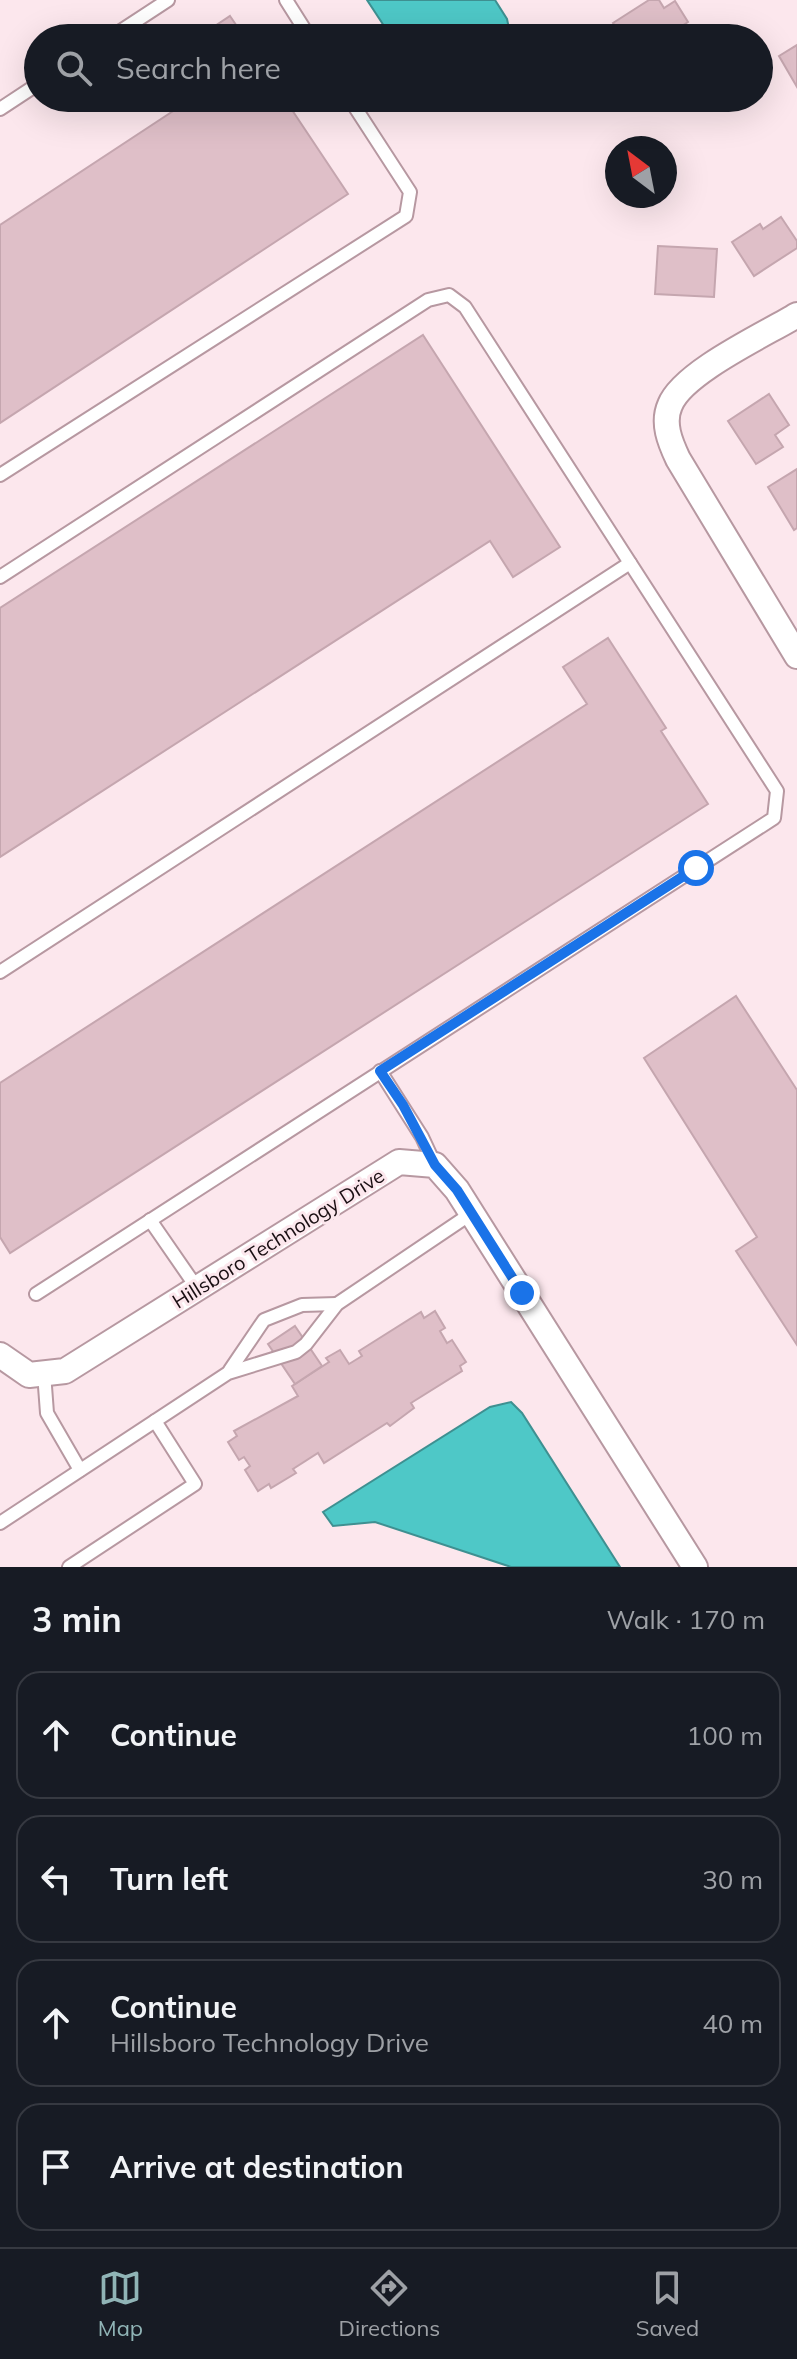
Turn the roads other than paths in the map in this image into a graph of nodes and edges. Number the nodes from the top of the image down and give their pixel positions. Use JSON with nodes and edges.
{"nodes":[{"id":1,"x":168,"y":0,"type":"edge"},
{"id":2,"x":286,"y":0,"type":"edge"},
{"id":3,"x":131,"y":24,"type":"edge"},
{"id":4,"x":301,"y":24,"type":"edge"},
{"id":5,"x":24,"y":93,"type":"edge"},
{"id":6,"x":0,"y":109,"type":"edge"},
{"id":7,"x":358,"y":112,"type":"edge"},
{"id":8,"x":797,"y":315,"type":"edge"},
{"id":9,"x":0,"y":475,"type":"edge"},
{"id":10,"x":630,"y":563,"type":"junction"},
{"id":11,"x":0,"y":577,"type":"edge"},
{"id":12,"x":797,"y":656,"type":"edge"},
{"id":13,"x":0,"y":972,"type":"edge"},
{"id":14,"x":380,"y":1071,"type":"junction"},
{"id":15,"x":435,"y":1165,"type":"junction"},
{"id":16,"x":472,"y":1213,"type":"junction"},
{"id":17,"x":150,"y":1220,"type":"junction"},
{"id":18,"x":197,"y":1288,"type":"junction"},
{"id":19,"x":36,"y":1294,"type":"dead end"},
{"id":20,"x":337,"y":1304,"type":"junction"},
{"id":21,"x":0,"y":1355,"type":"edge"},
{"id":22,"x":44,"y":1373,"type":"junction"},
{"id":23,"x":228,"y":1373,"type":"junction"},
{"id":24,"x":155,"y":1421,"type":"junction"},
{"id":25,"x":80,"y":1470,"type":"junction"},
{"id":26,"x":0,"y":1523,"type":"edge"},
{"id":27,"x":69,"y":1567,"type":"edge"},
{"id":28,"x":695,"y":1567,"type":"edge"}],
"edges":[{"from":1,"to":3,"type":"lane"},
{"from":2,"to":4,"type":"lane"},
{"from":5,"to":6,"type":"lane"},
{"from":7,"to":9,"type":"lane"},
{"from":8,"to":12,"type":"street"},
{"from":10,"to":11,"type":"lane"},
{"from":10,"to":13,"type":"lane"},
{"from":10,"to":14,"type":"lane"},
{"from":14,"to":15,"type":"lane"},
{"from":14,"to":17,"type":"lane"},
{"from":15,"to":16,"type":"street"},
{"from":15,"to":18,"type":"street","name":"Hillsboro Technology Drive"},
{"from":16,"to":20,"type":"lane"},
{"from":16,"to":28,"type":"street"},
{"from":17,"to":18,"type":"lane"},
{"from":17,"to":19,"type":"lane"},
{"from":18,"to":22,"type":"street","name":"Hillsboro Technology Drive"},
{"from":20,"to":23,"type":"lane"},
{"from":20,"to":23,"type":"lane"},
{"from":21,"to":22,"type":"street"},
{"from":22,"to":25,"type":"lane"},
{"from":23,"to":24,"type":"lane"},
{"from":24,"to":25,"type":"lane"},
{"from":24,"to":27,"type":"lane"},
{"from":25,"to":26,"type":"lane"}]}
